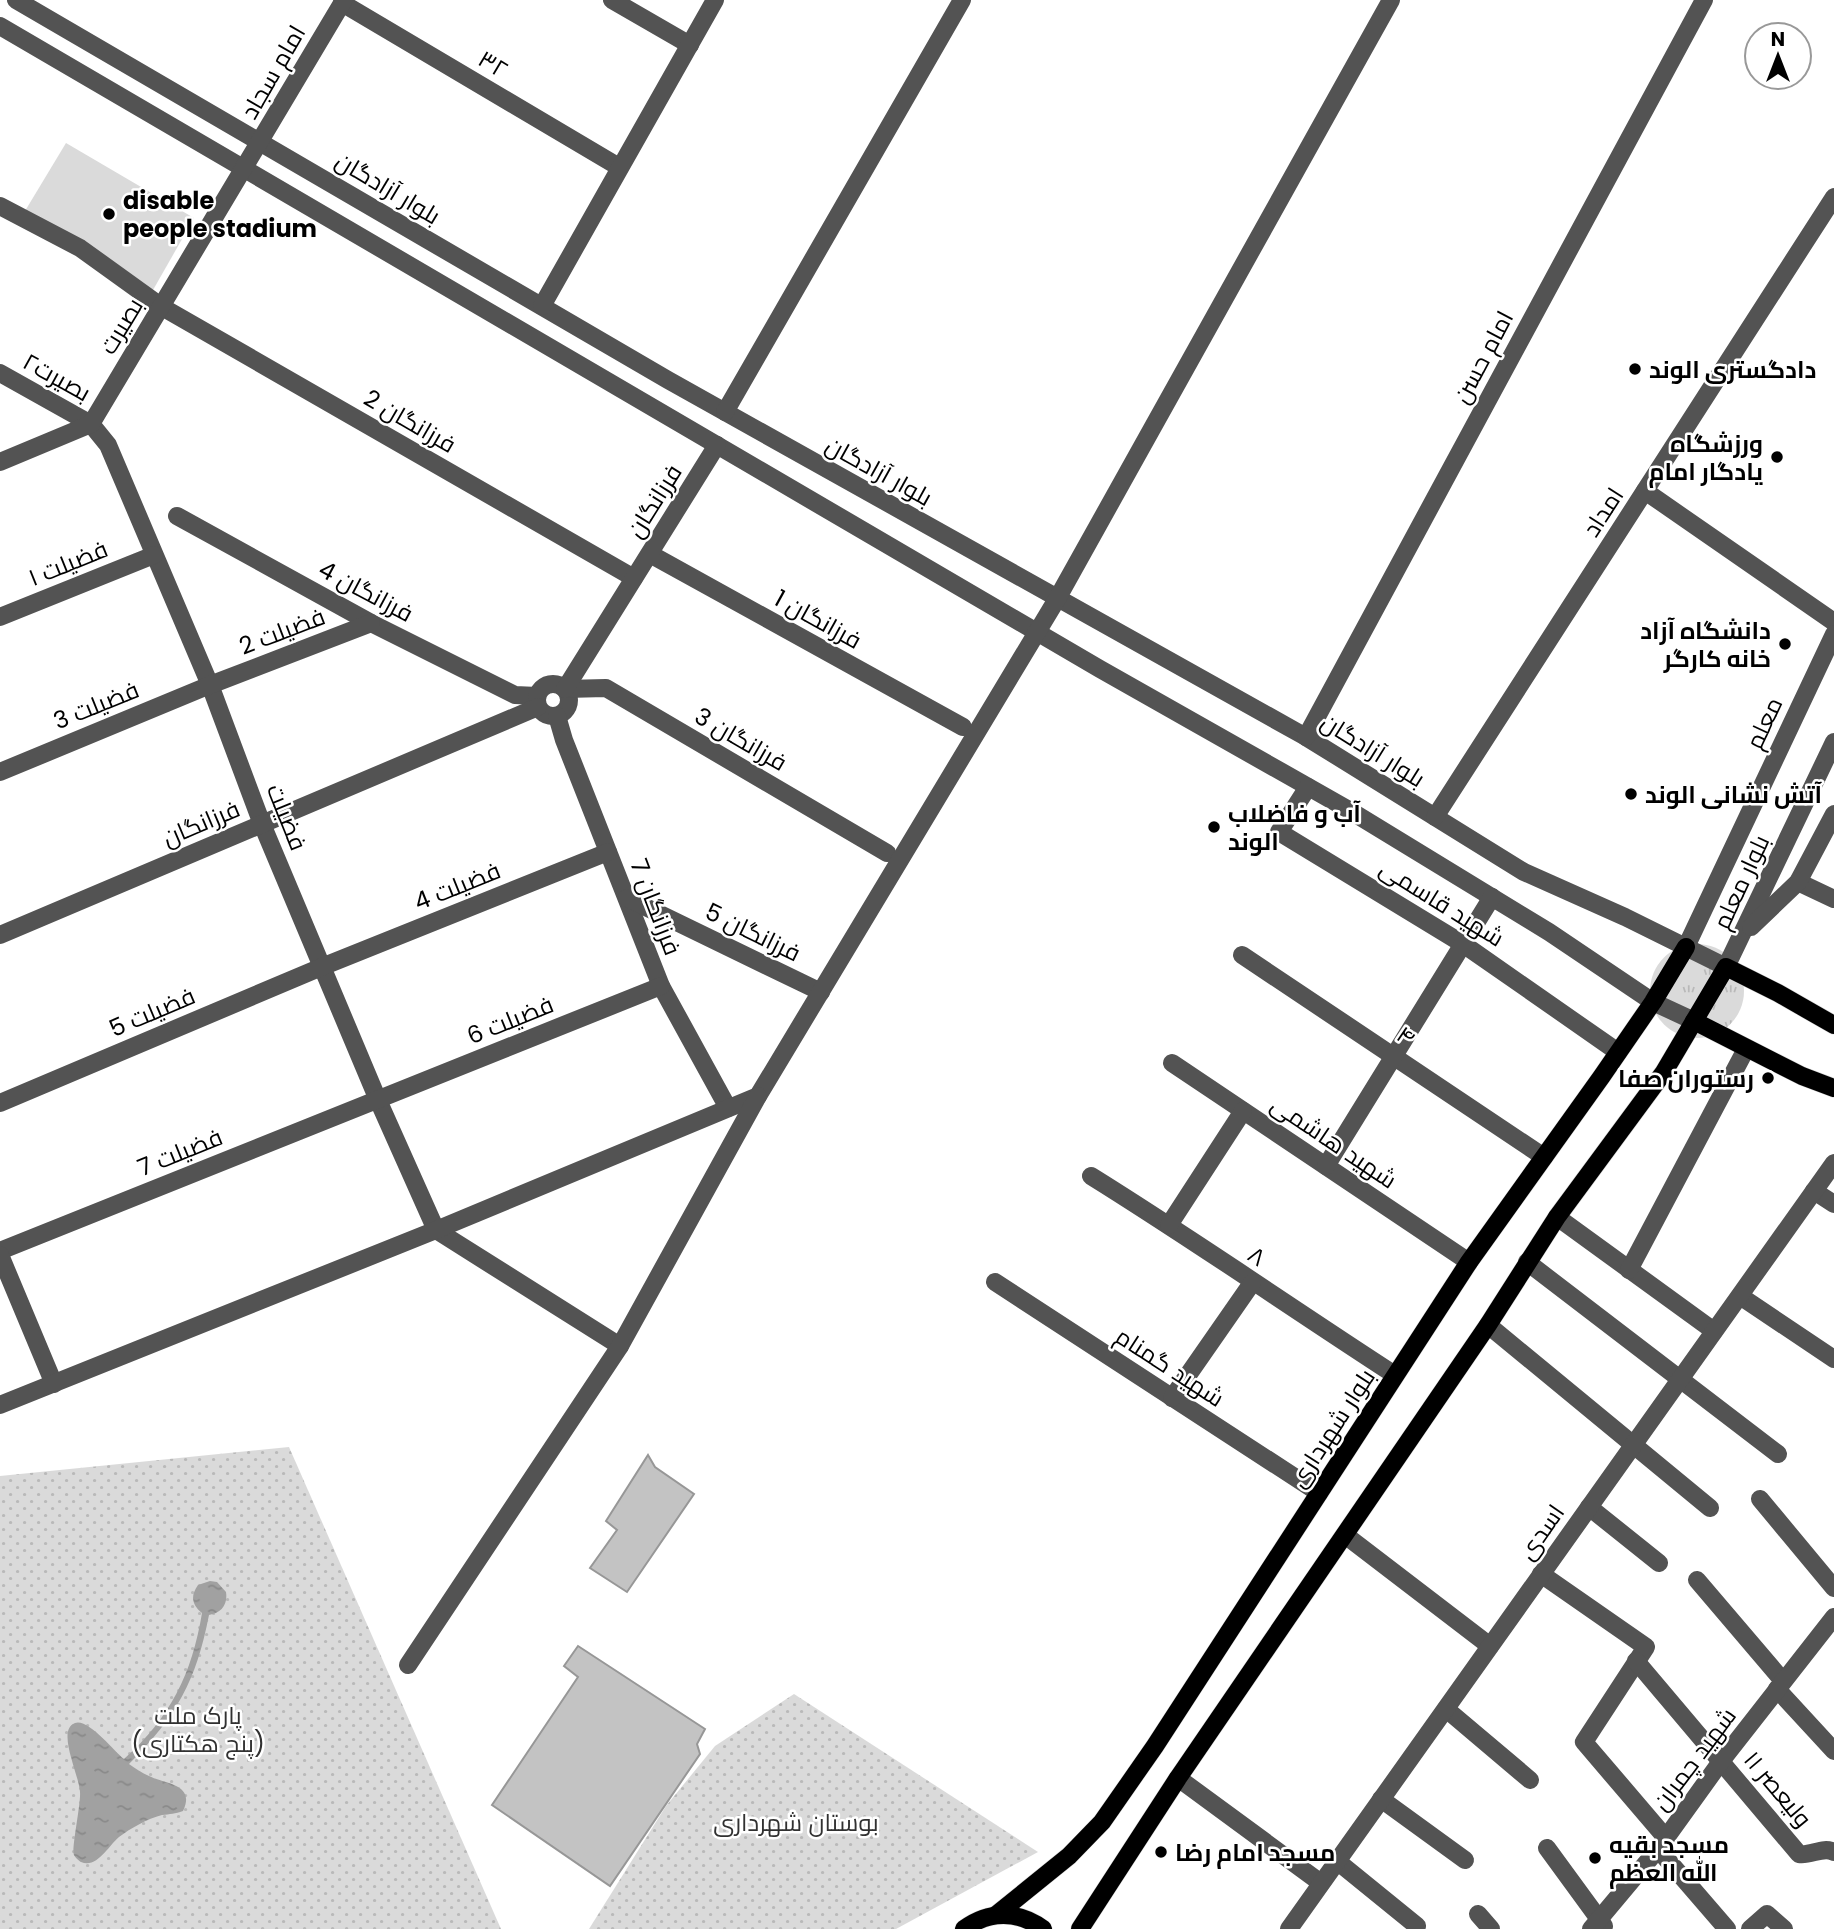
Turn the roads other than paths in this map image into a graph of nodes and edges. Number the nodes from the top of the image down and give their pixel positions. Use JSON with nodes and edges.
{"nodes":[{"id":1,"x":16,"y":0,"type":"edge"},
{"id":2,"x":612,"y":0,"type":"edge"},
{"id":3,"x":715,"y":0,"type":"edge"},
{"id":4,"x":962,"y":0,"type":"edge"},
{"id":5,"x":1391,"y":0,"type":"edge"},
{"id":6,"x":1704,"y":0,"type":"edge"},
{"id":7,"x":343,"y":1,"type":"edge"},
{"id":8,"x":0,"y":26,"type":"edge"},
{"id":9,"x":690,"y":45,"type":"junction"},
{"id":10,"x":261,"y":141,"type":"junction"},
{"id":11,"x":619,"y":167,"type":"junction"},
{"id":12,"x":245,"y":168,"type":"junction"},
{"id":13,"x":1834,"y":197,"type":"edge"},
{"id":14,"x":0,"y":206,"type":"edge"},
{"id":15,"x":542,"y":306,"type":"junction"},
{"id":16,"x":162,"y":307,"type":"junction"},
{"id":17,"x":0,"y":373,"type":"edge"},
{"id":18,"x":725,"y":412,"type":"junction"},
{"id":19,"x":91,"y":424,"type":"junction"},
{"id":20,"x":717,"y":445,"type":"junction"},
{"id":21,"x":0,"y":462,"type":"edge"},
{"id":22,"x":1645,"y":491,"type":"junction"},
{"id":23,"x":177,"y":516,"type":"dead end"},
{"id":24,"x":650,"y":554,"type":"junction"},
{"id":25,"x":154,"y":555,"type":"junction"},
{"id":26,"x":634,"y":578,"type":"junction"},
{"id":27,"x":1057,"y":599,"type":"junction"},
{"id":28,"x":0,"y":617,"type":"edge"},
{"id":29,"x":1834,"y":622,"type":"edge"},
{"id":30,"x":371,"y":623,"type":"junction"},
{"id":31,"x":1037,"y":632,"type":"junction"},
{"id":32,"x":1834,"y":634,"type":"edge"},
{"id":33,"x":210,"y":685,"type":"junction"},
{"id":34,"x":565,"y":689,"type":"junction"},
{"id":35,"x":537,"y":701,"type":"junction"},
{"id":36,"x":557,"y":716,"type":"junction"},
{"id":37,"x":963,"y":727,"type":"dead end"},
{"id":38,"x":1306,"y":737,"type":"junction"},
{"id":39,"x":1834,"y":742,"type":"edge"},
{"id":40,"x":0,"y":772,"type":"edge"},
{"id":41,"x":1308,"y":787,"type":"junction"},
{"id":42,"x":1834,"y":814,"type":"edge"},
{"id":43,"x":1435,"y":817,"type":"junction"},
{"id":44,"x":262,"y":824,"type":"junction"},
{"id":45,"x":608,"y":852,"type":"junction"},
{"id":46,"x":887,"y":853,"type":"dead end"},
{"id":47,"x":1798,"y":882,"type":"junction"},
{"id":48,"x":1492,"y":897,"type":"junction"},
{"id":49,"x":627,"y":898,"type":"junction"},
{"id":50,"x":1834,"y":900,"type":"edge"},
{"id":51,"x":0,"y":935,"type":"edge"},
{"id":52,"x":1744,"y":935,"type":"junction"},
{"id":53,"x":1464,"y":943,"type":"junction"},
{"id":54,"x":1686,"y":947,"type":"junction"},
{"id":55,"x":1242,"y":955,"type":"dead end"},
{"id":56,"x":324,"y":967,"type":"junction"},
{"id":57,"x":1727,"y":967,"type":"junction"},
{"id":58,"x":661,"y":986,"type":"junction"},
{"id":59,"x":821,"y":992,"type":"junction"},
{"id":60,"x":1653,"y":1002,"type":"junction"},
{"id":61,"x":1694,"y":1021,"type":"junction"},
{"id":62,"x":1834,"y":1025,"type":"edge"},
{"id":63,"x":1746,"y":1049,"type":"junction"},
{"id":64,"x":1618,"y":1052,"type":"junction"},
{"id":65,"x":1393,"y":1057,"type":"junction"},
{"id":66,"x":1172,"y":1063,"type":"dead end"},
{"id":67,"x":1834,"y":1088,"type":"edge"},
{"id":68,"x":758,"y":1096,"type":"junction"},
{"id":69,"x":378,"y":1100,"type":"junction"},
{"id":70,"x":0,"y":1103,"type":"edge"},
{"id":71,"x":728,"y":1108,"type":"junction"},
{"id":72,"x":1243,"y":1111,"type":"junction"},
{"id":73,"x":1544,"y":1157,"type":"junction"},
{"id":74,"x":1834,"y":1163,"type":"edge"},
{"id":75,"x":1326,"y":1166,"type":"junction"},
{"id":76,"x":1091,"y":1176,"type":"dead end"},
{"id":77,"x":1814,"y":1191,"type":"junction"},
{"id":78,"x":1834,"y":1204,"type":"edge"},
{"id":79,"x":1558,"y":1217,"type":"junction"},
{"id":80,"x":1169,"y":1225,"type":"junction"},
{"id":81,"x":436,"y":1230,"type":"junction"},
{"id":82,"x":0,"y":1253,"type":"edge"},
{"id":83,"x":1469,"y":1262,"type":"junction"},
{"id":84,"x":1527,"y":1262,"type":"junction"},
{"id":85,"x":1629,"y":1270,"type":"junction"},
{"id":86,"x":995,"y":1282,"type":"dead end"},
{"id":87,"x":1252,"y":1283,"type":"junction"},
{"id":88,"x":1740,"y":1296,"type":"junction"},
{"id":89,"x":1488,"y":1325,"type":"junction"},
{"id":90,"x":1714,"y":1331,"type":"junction"},
{"id":91,"x":620,"y":1346,"type":"junction"},
{"id":92,"x":1834,"y":1359,"type":"edge"},
{"id":93,"x":1395,"y":1375,"type":"junction"},
{"id":94,"x":1679,"y":1380,"type":"junction"},
{"id":95,"x":54,"y":1384,"type":"junction"},
{"id":96,"x":1172,"y":1398,"type":"junction"},
{"id":97,"x":0,"y":1405,"type":"edge"},
{"id":98,"x":1633,"y":1445,"type":"junction"},
{"id":99,"x":1778,"y":1454,"type":"dead end"},
{"id":100,"x":1319,"y":1493,"type":"junction"},
{"id":101,"x":1760,"y":1499,"type":"dead end"},
{"id":102,"x":1589,"y":1507,"type":"junction"},
{"id":103,"x":1710,"y":1508,"type":"dead end"},
{"id":104,"x":1345,"y":1535,"type":"junction"},
{"id":105,"x":1659,"y":1563,"type":"dead end"},
{"id":106,"x":1541,"y":1574,"type":"junction"},
{"id":107,"x":1697,"y":1580,"type":"dead end"},
{"id":108,"x":1834,"y":1588,"type":"edge"},
{"id":109,"x":1834,"y":1617,"type":"edge"},
{"id":110,"x":1490,"y":1646,"type":"junction"},
{"id":111,"x":1636,"y":1661,"type":"junction"},
{"id":112,"x":408,"y":1665,"type":"dead end"},
{"id":113,"x":1780,"y":1685,"type":"junction"},
{"id":114,"x":1446,"y":1709,"type":"junction"},
{"id":115,"x":1834,"y":1751,"type":"edge"},
{"id":116,"x":1722,"y":1760,"type":"junction"},
{"id":117,"x":1178,"y":1778,"type":"junction"},
{"id":118,"x":1530,"y":1780,"type":"dead end"},
{"id":119,"x":1381,"y":1799,"type":"junction"},
{"id":120,"x":1662,"y":1843,"type":"junction"},
{"id":121,"x":1547,"y":1848,"type":"dead end"},
{"id":122,"x":1834,"y":1852,"type":"edge"},
{"id":123,"x":1465,"y":1860,"type":"dead end"},
{"id":124,"x":1337,"y":1861,"type":"junction"},
{"id":125,"x":1321,"y":1883,"type":"junction"},
{"id":126,"x":1478,"y":1914,"type":"dead end"},
{"id":127,"x":996,"y":1915,"type":"junction"},
{"id":128,"x":1417,"y":1926,"type":"dead end"},
{"id":129,"x":1599,"y":1926,"type":"edge"},
{"id":130,"x":964,"y":1929,"type":"edge"},
{"id":131,"x":1043,"y":1929,"type":"edge"},
{"id":132,"x":1080,"y":1929,"type":"edge"},
{"id":133,"x":1289,"y":1929,"type":"edge"},
{"id":134,"x":1491,"y":1929,"type":"edge"},
{"id":135,"x":1727,"y":1929,"type":"edge"},
{"id":136,"x":1750,"y":1929,"type":"edge"},
{"id":137,"x":1784,"y":1929,"type":"edge"}],
"edges":[{"from":1,"to":10,"type":"street","name":"بلوار آزادگان"},
{"from":2,"to":9,"type":"street"},
{"from":3,"to":9,"type":"street"},
{"from":4,"to":18,"type":"street"},
{"from":5,"to":27,"type":"street"},
{"from":6,"to":38,"type":"street","name":"امام حسن"},
{"from":7,"to":10,"type":"street","name":"امام سجاد"},
{"from":7,"to":11,"type":"street","name":"۳۲"},
{"from":8,"to":12,"type":"street"},
{"from":9,"to":11,"type":"street"},
{"from":10,"to":12,"type":"street","name":"امام سجاد"},
{"from":10,"to":15,"type":"street","name":"بلوار آزادگان"},
{"from":11,"to":15,"type":"street"},
{"from":12,"to":16,"type":"street","name":"بصیرت"},
{"from":12,"to":20,"type":"street"},
{"from":13,"to":22,"type":"street","name":"امداد"},
{"from":14,"to":16,"type":"street","name":"فرزانگان 2"},
{"from":15,"to":18,"type":"street","name":"بلوار آزادگان"},
{"from":16,"to":19,"type":"street","name":"بصیرت"},
{"from":16,"to":26,"type":"street","name":"فرزانگان 2"},
{"from":17,"to":19,"type":"street","name":"بصیرت۲"},
{"from":18,"to":27,"type":"street","name":"بلوار آزادگان"},
{"from":19,"to":21,"type":"street"},
{"from":19,"to":25,"type":"street","name":"فضیلت"},
{"from":20,"to":24,"type":"street","name":"فرزانگان"},
{"from":20,"to":31,"type":"street"},
{"from":22,"to":29,"type":"street"},
{"from":22,"to":43,"type":"street","name":"امداد"},
{"from":23,"to":30,"type":"street","name":"فرزانگان 4"},
{"from":24,"to":26,"type":"street","name":"فرزانگان"},
{"from":24,"to":37,"type":"street","name":"فرزانگان 1"},
{"from":25,"to":28,"type":"street","name":"فضیلت ۱"},
{"from":25,"to":33,"type":"street","name":"فضیلت"},
{"from":26,"to":34,"type":"street","name":"فرزانگان"},
{"from":27,"to":31,"type":"street"},
{"from":27,"to":38,"type":"street","name":"بلوار آزادگان"},
{"from":30,"to":33,"type":"street","name":"فضیلت 2"},
{"from":30,"to":35,"type":"street","name":"فرزانگان 4"},
{"from":31,"to":41,"type":"street"},
{"from":31,"to":59,"type":"street"},
{"from":32,"to":54,"type":"street","name":"معلم"},
{"from":33,"to":40,"type":"street","name":"فضیلت 3"},
{"from":33,"to":44,"type":"street","name":"فضیلت"},
{"from":34,"to":35,"type":"street"},
{"from":34,"to":36,"type":"street"},
{"from":34,"to":46,"type":"street","name":"فرزانگان 3"},
{"from":35,"to":36,"type":"street"},
{"from":35,"to":44,"type":"street","name":"فرزانگان"},
{"from":36,"to":45,"type":"street","name":"فرزانگان 7"},
{"from":38,"to":43,"type":"street","name":"بلوار آزادگان"},
{"from":39,"to":52,"type":"street","name":"بلوار معلم"},
{"from":41,"to":48,"type":"street"},
{"from":41,"to":53,"type":"street","name":"شهید قاسمی"},
{"from":42,"to":47,"type":"street"},
{"from":43,"to":54,"type":"street","name":"بلوار آزادگان"},
{"from":44,"to":51,"type":"street","name":"فرزانگان"},
{"from":44,"to":56,"type":"street","name":"فضیلت"},
{"from":45,"to":49,"type":"street","name":"فرزانگان 7"},
{"from":45,"to":56,"type":"street","name":"فضیلت 4"},
{"from":47,"to":50,"type":"street"},
{"from":47,"to":52,"type":"street"},
{"from":48,"to":53,"type":"street"},
{"from":48,"to":60,"type":"street"},
{"from":49,"to":58,"type":"street","name":"فرزانگان 7"},
{"from":49,"to":59,"type":"street","name":"فرزانگان 5"},
{"from":52,"to":57,"type":"street","name":"بلوار معلم"},
{"from":53,"to":64,"type":"street","name":"شهید قاسمی"},
{"from":53,"to":65,"type":"street"},
{"from":54,"to":57,"type":"street","name":"بلوار آزادگان"},
{"from":54,"to":60,"type":"main road","name":"بلوار شهرداری"},
{"from":55,"to":65,"type":"street","name":"۴"},
{"from":56,"to":69,"type":"street","name":"فضیلت"},
{"from":56,"to":70,"type":"street","name":"فضیلت 5"},
{"from":57,"to":61,"type":"main road"},
{"from":57,"to":62,"type":"main road"},
{"from":58,"to":69,"type":"street","name":"فضیلت 6"},
{"from":58,"to":71,"type":"street","name":"فرزانگان 7"},
{"from":59,"to":68,"type":"street"},
{"from":60,"to":61,"type":"street"},
{"from":60,"to":64,"type":"main road","name":"بلوار شهرداری"},
{"from":61,"to":63,"type":"main road"},
{"from":61,"to":79,"type":"main road"},
{"from":63,"to":67,"type":"main road"},
{"from":63,"to":85,"type":"street"},
{"from":64,"to":73,"type":"main road","name":"بلوار شهرداری"},
{"from":65,"to":73,"type":"street","name":"۴"},
{"from":65,"to":75,"type":"street"},
{"from":66,"to":72,"type":"street","name":"شهید هاشمی"},
{"from":68,"to":71,"type":"street"},
{"from":68,"to":91,"type":"street"},
{"from":69,"to":81,"type":"street","name":"فضیلت"},
{"from":69,"to":82,"type":"street","name":"فضیلت 7"},
{"from":71,"to":81,"type":"street"},
{"from":72,"to":75,"type":"street","name":"شهید هاشمی"},
{"from":72,"to":80,"type":"street"},
{"from":73,"to":83,"type":"main road","name":"بلوار شهرداری"},
{"from":74,"to":77,"type":"street","name":"اسدی"},
{"from":75,"to":83,"type":"street","name":"شهید هاشمی"},
{"from":76,"to":80,"type":"street","name":"۸"},
{"from":77,"to":78,"type":"street"},
{"from":77,"to":88,"type":"street","name":"اسدی"},
{"from":79,"to":84,"type":"main road"},
{"from":79,"to":85,"type":"street"},
{"from":80,"to":87,"type":"street","name":"۸"},
{"from":81,"to":91,"type":"street"},
{"from":81,"to":95,"type":"street"},
{"from":82,"to":95,"type":"street"},
{"from":83,"to":93,"type":"main road","name":"بلوار شهرداری"},
{"from":84,"to":89,"type":"main road"},
{"from":84,"to":94,"type":"street"},
{"from":85,"to":90,"type":"street"},
{"from":86,"to":96,"type":"street","name":"شهید گمنام"},
{"from":87,"to":93,"type":"street","name":"۸"},
{"from":87,"to":96,"type":"street"},
{"from":88,"to":90,"type":"street","name":"اسدی"},
{"from":88,"to":92,"type":"street"},
{"from":89,"to":98,"type":"street"},
{"from":89,"to":104,"type":"main road"},
{"from":90,"to":94,"type":"street","name":"اسدی"},
{"from":91,"to":112,"type":"street"},
{"from":93,"to":100,"type":"main road","name":"بلوار شهرداری"},
{"from":94,"to":98,"type":"street","name":"اسدی"},
{"from":94,"to":99,"type":"street"},
{"from":95,"to":97,"type":"street"},
{"from":96,"to":100,"type":"street","name":"شهید گمنام"},
{"from":98,"to":102,"type":"street","name":"اسدی"},
{"from":98,"to":103,"type":"street"},
{"from":100,"to":127,"type":"main road","name":"بلوار شهرداری"},
{"from":101,"to":108,"type":"street"},
{"from":102,"to":105,"type":"street"},
{"from":102,"to":106,"type":"street","name":"اسدی"},
{"from":104,"to":110,"type":"street"},
{"from":104,"to":117,"type":"main road"},
{"from":106,"to":110,"type":"street","name":"اسدی"},
{"from":106,"to":111,"type":"street"},
{"from":107,"to":113,"type":"street"},
{"from":109,"to":113,"type":"street","name":"شهید چمران"},
{"from":110,"to":114,"type":"street","name":"اسدی"},
{"from":111,"to":116,"type":"street"},
{"from":111,"to":120,"type":"street"},
{"from":113,"to":115,"type":"street"},
{"from":113,"to":116,"type":"street","name":"شهید چمران"},
{"from":114,"to":118,"type":"street"},
{"from":114,"to":119,"type":"street","name":"اسدی"},
{"from":116,"to":120,"type":"street","name":"شهید چمران"},
{"from":116,"to":122,"type":"street","name":"ولیعصر ۱۱"},
{"from":117,"to":125,"type":"street"},
{"from":117,"to":132,"type":"main road"},
{"from":119,"to":123,"type":"street"},
{"from":119,"to":124,"type":"street","name":"اسدی"},
{"from":120,"to":129,"type":"street","name":"شهید چمران"},
{"from":120,"to":135,"type":"street"},
{"from":121,"to":129,"type":"street"},
{"from":124,"to":125,"type":"street","name":"اسدی"},
{"from":124,"to":128,"type":"street"},
{"from":125,"to":133,"type":"street","name":"اسدی"},
{"from":126,"to":134,"type":"street"},
{"from":127,"to":130,"type":"main road","name":"بلوار شهرداری"},
{"from":127,"to":131,"type":"main road"},
{"from":136,"to":137,"type":"street"}]}
